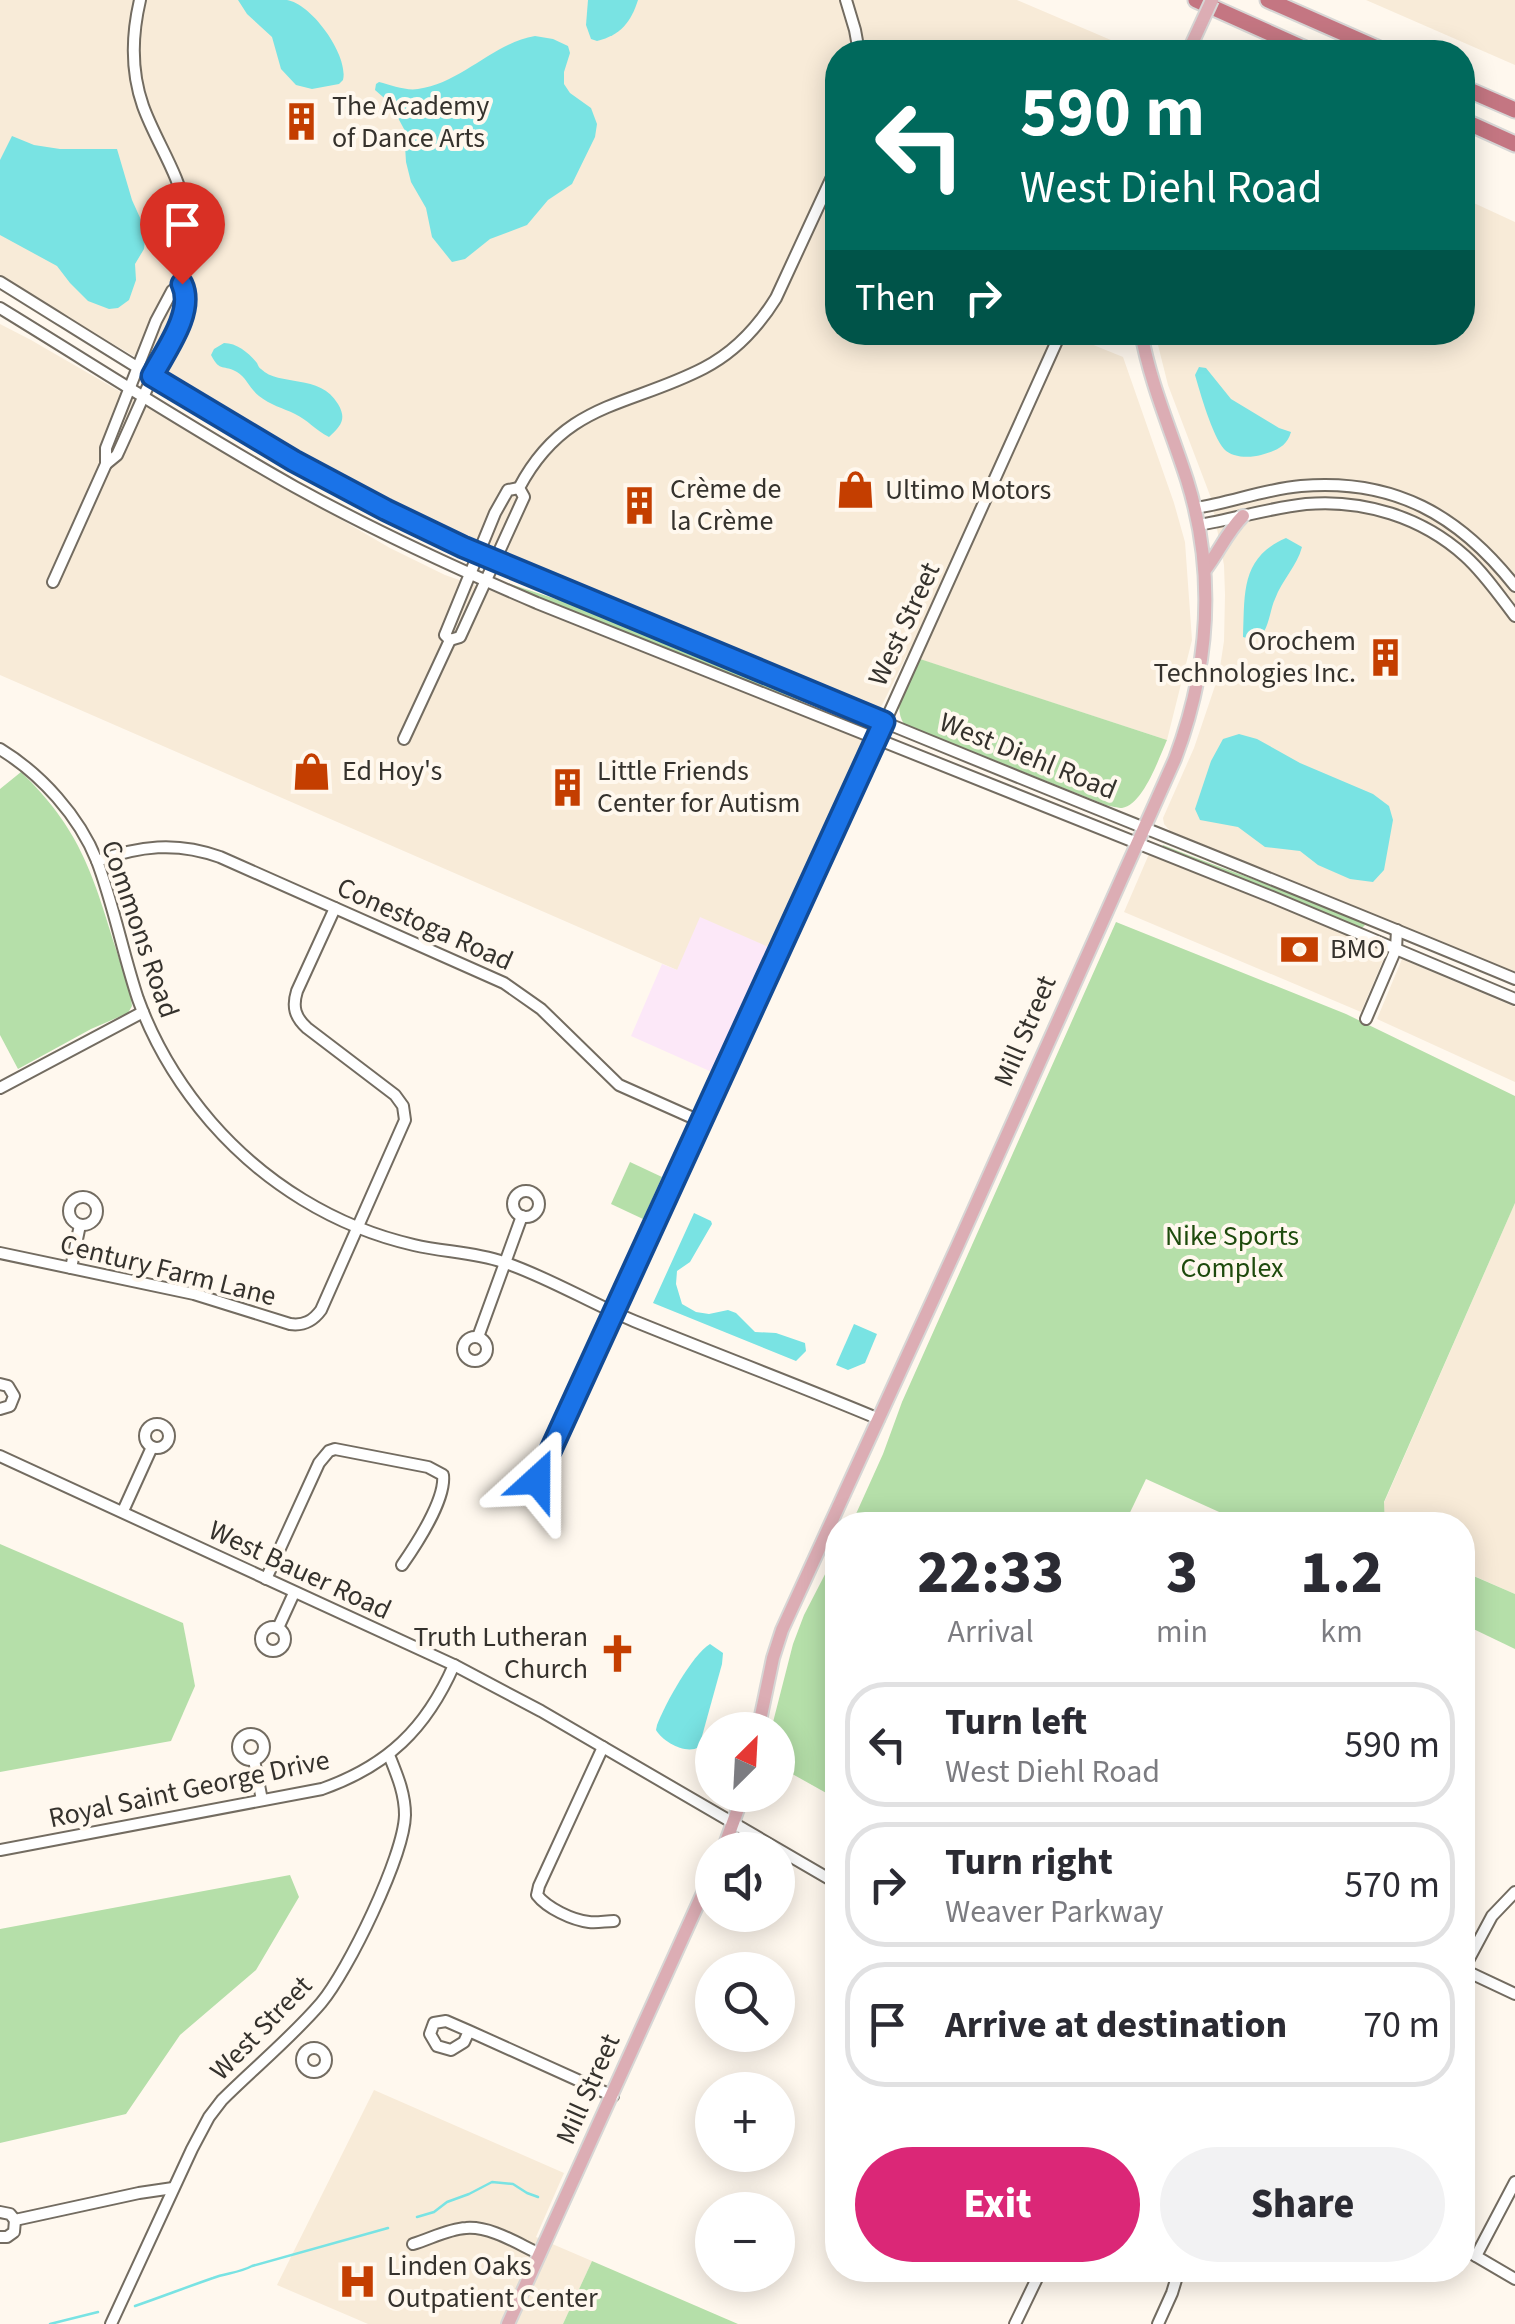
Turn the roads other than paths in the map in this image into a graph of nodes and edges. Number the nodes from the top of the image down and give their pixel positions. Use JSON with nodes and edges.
{"nodes":[{"id":1,"x":140,"y":0,"type":"edge"},
{"id":2,"x":846,"y":0,"type":"edge"},
{"id":3,"x":1196,"y":0,"type":"edge"},
{"id":4,"x":1212,"y":0,"type":"edge"},
{"id":5,"x":1268,"y":0,"type":"edge"},
{"id":6,"x":857,"y":40,"type":"edge"},
{"id":7,"x":1194,"y":40,"type":"edge"},
{"id":8,"x":1285,"y":40,"type":"edge"},
{"id":9,"x":1359,"y":40,"type":"edge"},
{"id":10,"x":1475,"y":92,"type":"edge"},
{"id":11,"x":1515,"y":110,"type":"edge"},
{"id":12,"x":1475,"y":126,"type":"edge"},
{"id":13,"x":1515,"y":144,"type":"edge"},
{"id":14,"x":825,"y":192,"type":"edge"},
{"id":15,"x":0,"y":282,"type":"edge"},
{"id":16,"x":182,"y":284,"type":"junction"},
{"id":17,"x":0,"y":308,"type":"edge"},
{"id":18,"x":1055,"y":345,"type":"edge"},
{"id":19,"x":1144,"y":345,"type":"edge"},
{"id":20,"x":137,"y":367,"type":"junction"},
{"id":21,"x":152,"y":376,"type":"junction"},
{"id":22,"x":130,"y":387,"type":"junction"},
{"id":23,"x":144,"y":396,"type":"junction"},
{"id":24,"x":106,"y":464,"type":"junction"},
{"id":25,"x":519,"y":488,"type":"junction"},
{"id":26,"x":1195,"y":508,"type":"junction"},
{"id":27,"x":1244,"y":516,"type":"junction"},
{"id":28,"x":1198,"y":525,"type":"junction"},
{"id":29,"x":479,"y":554,"type":"junction"},
{"id":30,"x":495,"y":561,"type":"junction"},
{"id":31,"x":1205,"y":570,"type":"junction"},
{"id":32,"x":470,"y":574,"type":"junction"},
{"id":33,"x":486,"y":581,"type":"junction"},
{"id":34,"x":53,"y":582,"type":"dead end"},
{"id":35,"x":1515,"y":586,"type":"edge"},
{"id":36,"x":1515,"y":616,"type":"edge"},
{"id":37,"x":450,"y":640,"type":"junction"},
{"id":38,"x":884,"y":722,"type":"junction"},
{"id":39,"x":404,"y":739,"type":"dead end"},
{"id":40,"x":877,"y":739,"type":"junction"},
{"id":41,"x":0,"y":748,"type":"edge"},
{"id":42,"x":1144,"y":826,"type":"junction"},
{"id":43,"x":1136,"y":843,"type":"junction"},
{"id":44,"x":97,"y":861,"type":"junction"},
{"id":45,"x":334,"y":908,"type":"junction"},
{"id":46,"x":1396,"y":930,"type":"junction"},
{"id":47,"x":1396,"y":949,"type":"junction"},
{"id":48,"x":1515,"y":979,"type":"edge"},
{"id":49,"x":1515,"y":999,"type":"edge"},
{"id":50,"x":143,"y":1012,"type":"junction"},
{"id":51,"x":1366,"y":1020,"type":"dead end"},
{"id":52,"x":0,"y":1088,"type":"edge"},
{"id":53,"x":702,"y":1122,"type":"junction"},
{"id":54,"x":522,"y":1216,"type":"dead end"},
{"id":55,"x":80,"y":1225,"type":"dead end"},
{"id":56,"x":356,"y":1228,"type":"junction"},
{"id":57,"x":0,"y":1253,"type":"edge"},
{"id":58,"x":505,"y":1262,"type":"junction"},
{"id":59,"x":71,"y":1268,"type":"junction"},
{"id":60,"x":615,"y":1313,"type":"junction"},
{"id":61,"x":478,"y":1337,"type":"dead end"},
{"id":62,"x":0,"y":1384,"type":"edge"},
{"id":63,"x":0,"y":1409,"type":"edge"},
{"id":64,"x":879,"y":1420,"type":"junction"},
{"id":65,"x":152,"y":1447,"type":"dead end"},
{"id":66,"x":0,"y":1456,"type":"edge"},
{"id":67,"x":537,"y":1480,"type":"dead end"},
{"id":68,"x":123,"y":1511,"type":"junction"},
{"id":69,"x":837,"y":1512,"type":"edge"},
{"id":70,"x":825,"y":1537,"type":"edge"},
{"id":71,"x":402,"y":1565,"type":"dead end"},
{"id":72,"x":266,"y":1579,"type":"junction"},
{"id":73,"x":294,"y":1592,"type":"junction"},
{"id":74,"x":278,"y":1628,"type":"dead end"},
{"id":75,"x":454,"y":1665,"type":"junction"},
{"id":76,"x":762,"y":1712,"type":"edge"},
{"id":77,"x":603,"y":1747,"type":"junction"},
{"id":78,"x":389,"y":1756,"type":"junction"},
{"id":79,"x":254,"y":1760,"type":"dead end"},
{"id":80,"x":262,"y":1800,"type":"junction"},
{"id":81,"x":738,"y":1812,"type":"edge"},
{"id":82,"x":734,"y":1823,"type":"junction"},
{"id":83,"x":730,"y":1832,"type":"edge"},
{"id":84,"x":0,"y":1850,"type":"edge"},
{"id":85,"x":825,"y":1876,"type":"edge"},
{"id":86,"x":1515,"y":1892,"type":"edge"},
{"id":87,"x":695,"y":1911,"type":"edge"},
{"id":88,"x":614,"y":1921,"type":"dead end"},
{"id":89,"x":1475,"y":1948,"type":"edge"},
{"id":90,"x":1475,"y":1976,"type":"edge"},
{"id":91,"x":1515,"y":1994,"type":"edge"},
{"id":92,"x":469,"y":2031,"type":"dead end"},
{"id":93,"x":292,"y":2032,"type":"junction"},
{"id":94,"x":308,"y":2049,"type":"dead end"},
{"id":95,"x":612,"y":2096,"type":"junction"},
{"id":96,"x":1515,"y":2182,"type":"edge"},
{"id":97,"x":173,"y":2188,"type":"junction"},
{"id":98,"x":0,"y":2212,"type":"edge"},
{"id":99,"x":15,"y":2220,"type":"junction"},
{"id":100,"x":0,"y":2237,"type":"edge"},
{"id":101,"x":413,"y":2244,"type":"dead end"},
{"id":102,"x":540,"y":2254,"type":"junction"},
{"id":103,"x":1476,"y":2256,"type":"joint"},
{"id":104,"x":1515,"y":2279,"type":"edge"},
{"id":105,"x":1035,"y":2282,"type":"edge"},
{"id":106,"x":1175,"y":2282,"type":"edge"},
{"id":107,"x":110,"y":2324,"type":"edge"},
{"id":108,"x":508,"y":2324,"type":"edge"},
{"id":109,"x":1015,"y":2324,"type":"edge"},
{"id":110,"x":1158,"y":2324,"type":"edge"}],
"edges":[{"from":1,"to":16,"type":"street"},
{"from":2,"to":6,"type":"street"},
{"from":3,"to":8,"type":"highway"},
{"from":4,"to":7,"type":"main road","bridge":true},
{"from":5,"to":9,"type":"highway"},
{"from":10,"to":11,"type":"highway"},
{"from":12,"to":13,"type":"highway"},
{"from":14,"to":25,"type":"street"},
{"from":15,"to":20,"type":"street","name":"West Diehl Road"},
{"from":16,"to":20,"type":"street"},
{"from":16,"to":21,"type":"street"},
{"from":17,"to":22,"type":"street","name":"West Diehl Road"},
{"from":18,"to":38,"type":"street","name":"West Street"},
{"from":19,"to":26,"type":"main road","name":"Mill Street"},
{"from":20,"to":21,"type":"street","name":"West Diehl Road"},
{"from":20,"to":22,"type":"street"},
{"from":21,"to":23,"type":"street"},
{"from":21,"to":29,"type":"street","name":"West Diehl Road"},
{"from":22,"to":23,"type":"street","name":"West Diehl Road"},
{"from":22,"to":24,"type":"street"},
{"from":23,"to":24,"type":"street"},
{"from":23,"to":32,"type":"street","name":"West Diehl Road"},
{"from":24,"to":34,"type":"street"},
{"from":25,"to":29,"type":"street"},
{"from":25,"to":30,"type":"street"},
{"from":26,"to":28,"type":"main road","name":"Mill Street"},
{"from":26,"to":35,"type":"street"},
{"from":27,"to":28,"type":"street"},
{"from":27,"to":31,"type":"main road"},
{"from":27,"to":36,"type":"street"},
{"from":28,"to":31,"type":"main road","name":"Mill Street"},
{"from":29,"to":30,"type":"street","name":"West Diehl Road"},
{"from":29,"to":32,"type":"street"},
{"from":30,"to":33,"type":"street"},
{"from":30,"to":38,"type":"street","name":"West Diehl Road"},
{"from":31,"to":42,"type":"main road","name":"Mill Street"},
{"from":32,"to":33,"type":"street","name":"West Diehl Road"},
{"from":32,"to":37,"type":"street"},
{"from":33,"to":37,"type":"street"},
{"from":33,"to":40,"type":"street","name":"West Diehl Road"},
{"from":37,"to":39,"type":"street"},
{"from":38,"to":40,"type":"street","name":"West Street"},
{"from":38,"to":42,"type":"street","name":"West Diehl Road"},
{"from":40,"to":43,"type":"street","name":"West Diehl Road"},
{"from":40,"to":53,"type":"street","name":"West Street"},
{"from":41,"to":44,"type":"street","name":"Commons Road"},
{"from":42,"to":43,"type":"main road","name":"Mill Street"},
{"from":42,"to":46,"type":"street","name":"West Diehl Road"},
{"from":43,"to":47,"type":"street","name":"West Diehl Road"},
{"from":43,"to":64,"type":"main road","name":"Mill Street"},
{"from":44,"to":45,"type":"street","name":"Conestoga Road"},
{"from":44,"to":50,"type":"street","name":"Commons Road"},
{"from":45,"to":53,"type":"street","name":"Conestoga Road"},
{"from":45,"to":56,"type":"street","name":"Century Farm Lane"},
{"from":46,"to":47,"type":"street"},
{"from":46,"to":48,"type":"street","name":"West Diehl Road"},
{"from":47,"to":49,"type":"street","name":"West Diehl Road"},
{"from":47,"to":51,"type":"street"},
{"from":50,"to":52,"type":"street"},
{"from":50,"to":56,"type":"street","name":"Commons Road"},
{"from":53,"to":60,"type":"street","name":"West Street"},
{"from":54,"to":58,"type":"street"},
{"from":55,"to":59,"type":"street"},
{"from":56,"to":58,"type":"street","name":"Commons Road"},
{"from":56,"to":59,"type":"street","name":"Century Farm Lane"},
{"from":57,"to":59,"type":"street","name":"Century Farm Lane"},
{"from":58,"to":60,"type":"street","name":"Commons Road"},
{"from":58,"to":61,"type":"street"},
{"from":60,"to":64,"type":"street","name":"Commons Road"},
{"from":60,"to":67,"type":"street","name":"West Street"},
{"from":62,"to":63,"type":"street"},
{"from":64,"to":69,"type":"main road","name":"Mill Street"},
{"from":65,"to":68,"type":"street"},
{"from":66,"to":68,"type":"street","name":"West Bauer Road"},
{"from":68,"to":72,"type":"street","name":"West Bauer Road"},
{"from":70,"to":76,"type":"main road","name":"Mill Street"},
{"from":71,"to":72,"type":"street"},
{"from":72,"to":73,"type":"street","name":"West Bauer Road"},
{"from":73,"to":74,"type":"street"},
{"from":73,"to":75,"type":"street","name":"West Bauer Road"},
{"from":75,"to":77,"type":"street","name":"West Bauer Road"},
{"from":75,"to":78,"type":"street","name":"Royal Saint George Drive"},
{"from":77,"to":82,"type":"street","name":"West Bauer Road"},
{"from":77,"to":88,"type":"street"},
{"from":78,"to":80,"type":"street","name":"Royal Saint George Drive"},
{"from":78,"to":93,"type":"street","name":"West Street"},
{"from":79,"to":80,"type":"street"},
{"from":80,"to":84,"type":"street","name":"Royal Saint George Drive"},
{"from":81,"to":82,"type":"main road"},
{"from":82,"to":83,"type":"main road"},
{"from":82,"to":85,"type":"street","name":"West Bauer Road"},
{"from":86,"to":89,"type":"street"},
{"from":87,"to":95,"type":"main road","name":"Mill Street"},
{"from":90,"to":91,"type":"street"},
{"from":92,"to":95,"type":"street"},
{"from":93,"to":94,"type":"street"},
{"from":93,"to":97,"type":"street","name":"West Street"},
{"from":95,"to":102,"type":"main road","name":"Mill Street"},
{"from":96,"to":103,"type":"street"},
{"from":97,"to":99,"type":"street"},
{"from":97,"to":107,"type":"street","name":"West Street"},
{"from":98,"to":99,"type":"street"},
{"from":99,"to":100,"type":"street"},
{"from":101,"to":102,"type":"street"},
{"from":102,"to":108,"type":"main road","name":"Mill Street"},
{"from":103,"to":104,"type":"street"},
{"from":105,"to":109,"type":"street"},
{"from":106,"to":110,"type":"street"}]}
